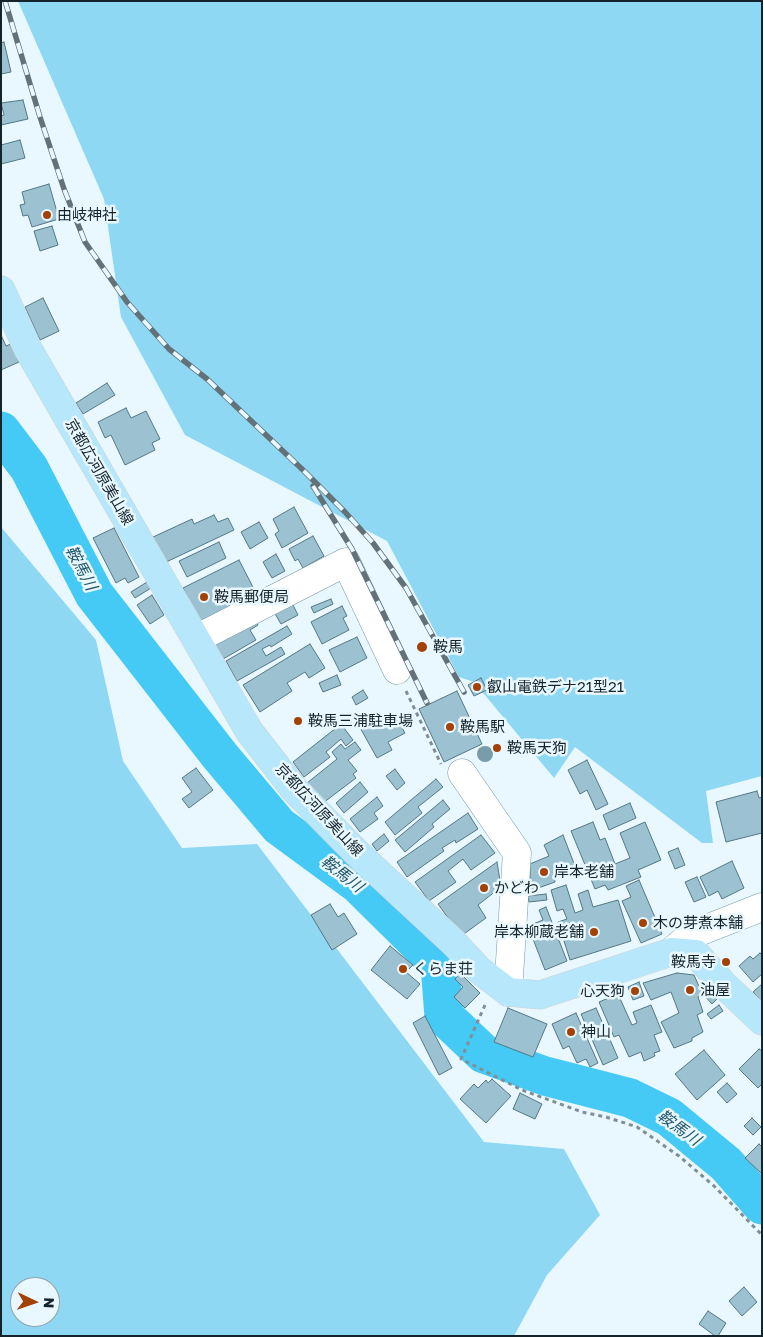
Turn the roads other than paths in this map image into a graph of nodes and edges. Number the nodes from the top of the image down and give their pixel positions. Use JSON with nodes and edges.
{"nodes":[{"id":1,"x":1,"y":290,"type":"edge"},
{"id":2,"x":196,"y":639,"type":"junction"},
{"id":3,"x":397,"y":670,"type":"road end"},
{"id":4,"x":462,"y":773,"type":"road end"},
{"id":5,"x":762,"y":906,"type":"edge"},
{"id":6,"x":671,"y":952,"type":"junction"},
{"id":7,"x":508,"y":992,"type":"junction"},
{"id":8,"x":762,"y":1021,"type":"edge"}],
"edges":[{"from":1,"to":2,"type":"main road","name":"京都広河原美山線"},
{"from":2,"to":3,"type":"street"},
{"from":2,"to":7,"type":"main road","name":"京都広河原美山線"},
{"from":4,"to":7,"type":"street"},
{"from":5,"to":6,"type":"street"},
{"from":6,"to":7,"type":"main road"},
{"from":6,"to":8,"type":"main road"}]}
